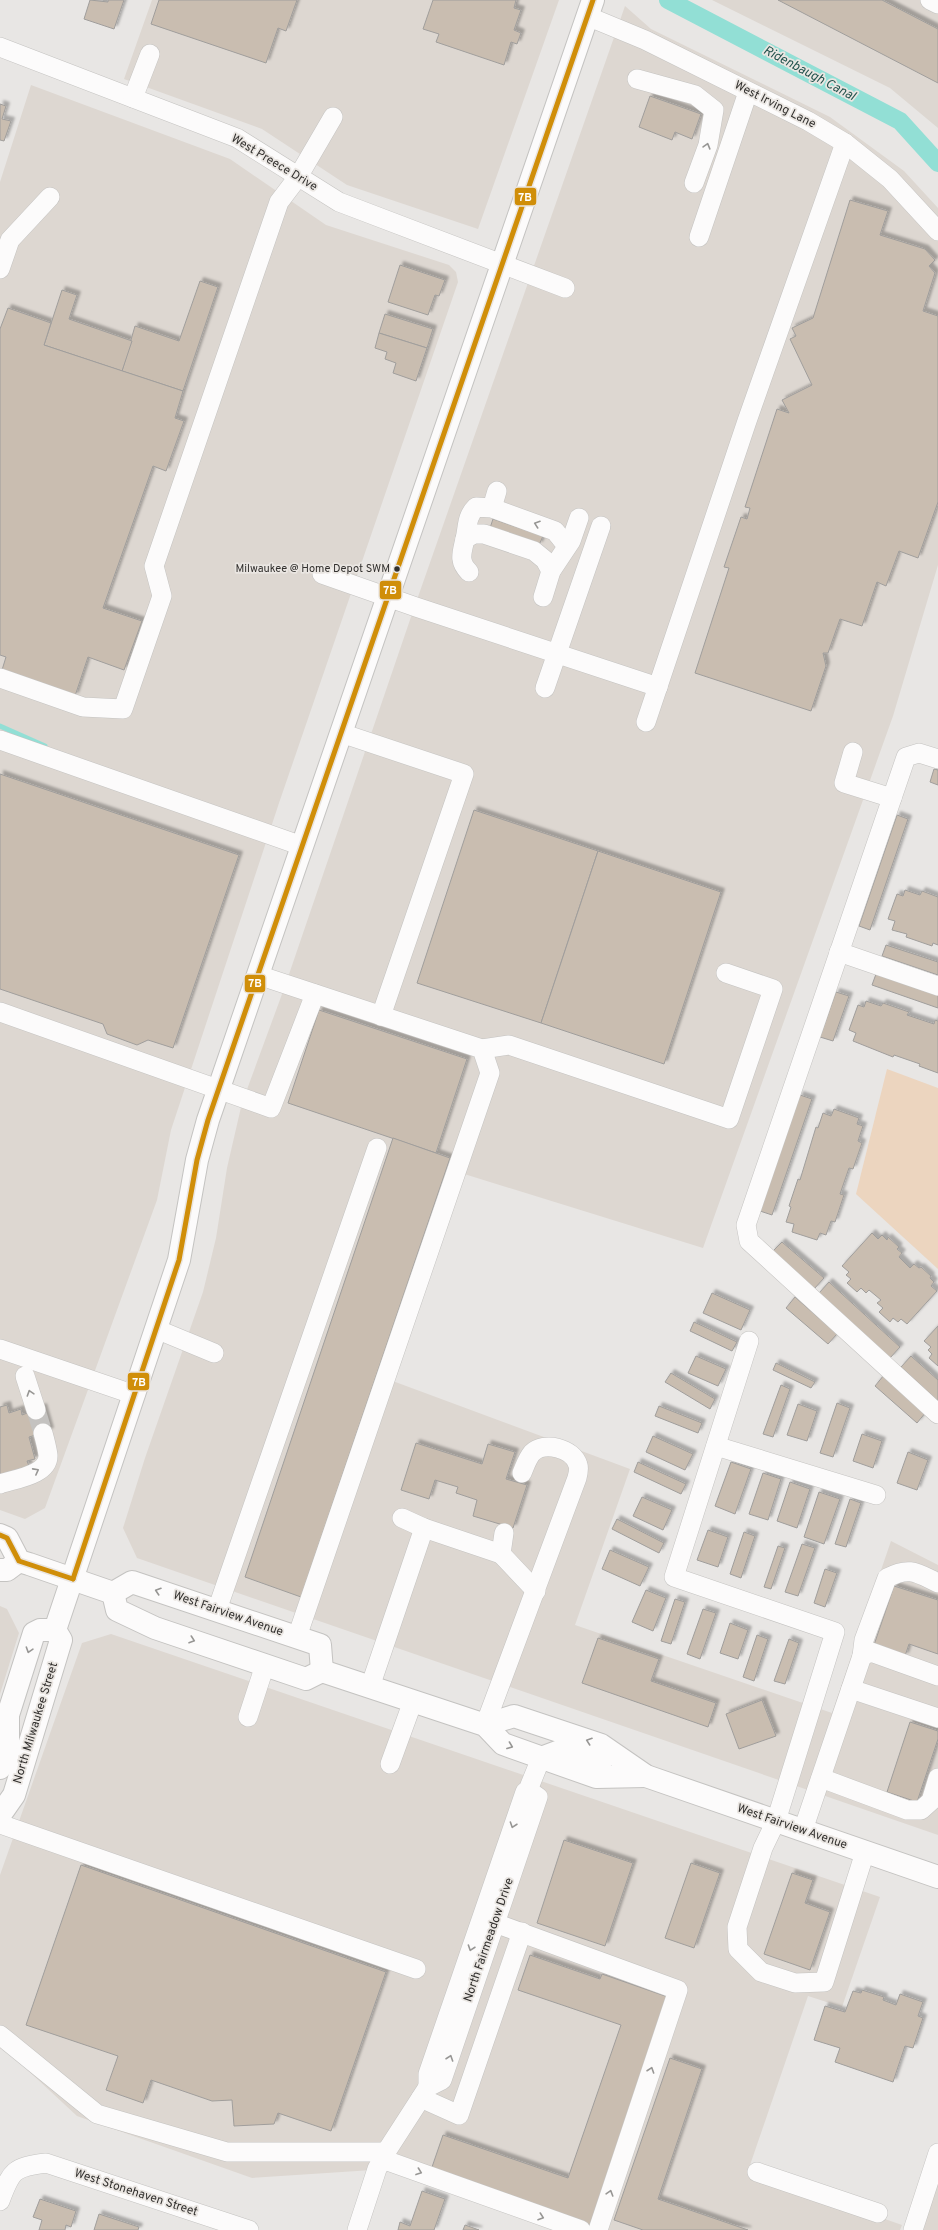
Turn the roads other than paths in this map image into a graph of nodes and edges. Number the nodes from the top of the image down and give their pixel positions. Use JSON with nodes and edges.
{"nodes":[{"id":1,"x":930,"y":0,"type":"edge"},
{"id":2,"x":938,"y":4,"type":"edge"},
{"id":3,"x":590,"y":8,"type":"edge"},
{"id":4,"x":0,"y":47,"type":"edge"},
{"id":5,"x":150,"y":54,"type":"dead end"},
{"id":6,"x":637,"y":79,"type":"dead end"},
{"id":7,"x":748,"y":92,"type":"junction"},
{"id":8,"x":133,"y":98,"type":"junction"},
{"id":9,"x":333,"y":117,"type":"dead end"},
{"id":10,"x":845,"y":143,"type":"junction"},
{"id":11,"x":298,"y":176,"type":"junction"},
{"id":12,"x":694,"y":183,"type":"dead end"},
{"id":13,"x":50,"y":197,"type":"dead end"},
{"id":14,"x":938,"y":231,"type":"edge"},
{"id":15,"x":699,"y":237,"type":"dead end"},
{"id":16,"x":502,"y":263,"type":"junction"},
{"id":17,"x":0,"y":269,"type":"edge"},
{"id":18,"x":565,"y":288,"type":"dead end"},
{"id":19,"x":579,"y":518,"type":"dead end"},
{"id":20,"x":600,"y":526,"type":"dead end"},
{"id":21,"x":465,"y":539,"type":"junction"},
{"id":22,"x":567,"y":546,"type":"junction"},
{"id":23,"x":468,"y":572,"type":"dead end"},
{"id":24,"x":551,"y":572,"type":"junction"},
{"id":25,"x":322,"y":574,"type":"dead end"},
{"id":26,"x":387,"y":597,"type":"junction"},
{"id":27,"x":543,"y":597,"type":"dead end"},
{"id":28,"x":556,"y":654,"type":"junction"},
{"id":29,"x":0,"y":678,"type":"edge"},
{"id":30,"x":545,"y":688,"type":"dead end"},
{"id":31,"x":658,"y":688,"type":"junction"},
{"id":32,"x":646,"y":722,"type":"dead end"},
{"id":33,"x":341,"y":733,"type":"junction"},
{"id":34,"x":0,"y":740,"type":"edge"},
{"id":35,"x":853,"y":752,"type":"dead end"},
{"id":36,"x":938,"y":759,"type":"edge"},
{"id":37,"x":892,"y":798,"type":"junction"},
{"id":38,"x":302,"y":846,"type":"junction"},
{"id":39,"x":839,"y":952,"type":"junction"},
{"id":40,"x":726,"y":973,"type":"dead end"},
{"id":41,"x":258,"y":975,"type":"junction"},
{"id":42,"x":938,"y":986,"type":"edge"},
{"id":43,"x":315,"y":994,"type":"junction"},
{"id":44,"x":0,"y":1012,"type":"edge"},
{"id":45,"x":381,"y":1016,"type":"junction"},
{"id":46,"x":482,"y":1050,"type":"junction"},
{"id":47,"x":218,"y":1089,"type":"junction"},
{"id":48,"x":377,"y":1148,"type":"dead end"},
{"id":49,"x":156,"y":1328,"type":"junction"},
{"id":50,"x":749,"y":1341,"type":"dead end"},
{"id":51,"x":0,"y":1349,"type":"edge"},
{"id":52,"x":214,"y":1353,"type":"dead end"},
{"id":53,"x":25,"y":1376,"type":"dead end"},
{"id":54,"x":135,"y":1395,"type":"junction"},
{"id":55,"x":36,"y":1410,"type":"tunnel mouth"},
{"id":56,"x":938,"y":1414,"type":"edge"},
{"id":57,"x":43,"y":1433,"type":"tunnel mouth"},
{"id":58,"x":716,"y":1446,"type":"junction"},
{"id":59,"x":522,"y":1473,"type":"dead end"},
{"id":60,"x":0,"y":1484,"type":"edge"},
{"id":61,"x":876,"y":1495,"type":"dead end"},
{"id":62,"x":402,"y":1518,"type":"dead end"},
{"id":63,"x":424,"y":1528,"type":"junction"},
{"id":64,"x":504,"y":1533,"type":"dead end"},
{"id":65,"x":0,"y":1535,"type":"edge"},
{"id":66,"x":501,"y":1554,"type":"junction"},
{"id":67,"x":19,"y":1561,"type":"junction"},
{"id":68,"x":0,"y":1570,"type":"edge"},
{"id":69,"x":73,"y":1580,"type":"junction"},
{"id":70,"x":938,"y":1583,"type":"edge"},
{"id":71,"x":536,"y":1591,"type":"junction"},
{"id":72,"x":113,"y":1593,"type":"junction"},
{"id":73,"x":217,"y":1610,"type":"junction"},
{"id":74,"x":55,"y":1630,"type":"junction"},
{"id":75,"x":297,"y":1638,"type":"junction"},
{"id":76,"x":862,"y":1656,"type":"junction"},
{"id":77,"x":265,"y":1664,"type":"junction"},
{"id":78,"x":322,"y":1671,"type":"junction"},
{"id":79,"x":938,"y":1676,"type":"edge"},
{"id":80,"x":370,"y":1687,"type":"junction"},
{"id":81,"x":851,"y":1689,"type":"junction"},
{"id":82,"x":413,"y":1701,"type":"junction"},
{"id":83,"x":248,"y":1717,"type":"dead end"},
{"id":84,"x":938,"y":1718,"type":"edge"},
{"id":85,"x":485,"y":1725,"type":"junction"},
{"id":86,"x":541,"y":1758,"type":"junction"},
{"id":87,"x":390,"y":1764,"type":"dead end"},
{"id":88,"x":0,"y":1768,"type":"edge"},
{"id":89,"x":646,"y":1776,"type":"junction"},
{"id":90,"x":820,"y":1778,"type":"junction"},
{"id":91,"x":938,"y":1778,"type":"edge"},
{"id":92,"x":528,"y":1790,"type":"junction"},
{"id":93,"x":0,"y":1815,"type":"edge"},
{"id":94,"x":776,"y":1821,"type":"junction"},
{"id":95,"x":0,"y":1824,"type":"edge"},
{"id":96,"x":803,"y":1830,"type":"junction"},
{"id":97,"x":865,"y":1852,"type":"junction"},
{"id":98,"x":938,"y":1877,"type":"edge"},
{"id":99,"x":495,"y":1923,"type":"junction"},
{"id":100,"x":522,"y":1932,"type":"junction"},
{"id":101,"x":416,"y":1969,"type":"dead end"},
{"id":102,"x":0,"y":2035,"type":"edge"},
{"id":103,"x":425,"y":2093,"type":"junction"},
{"id":104,"x":938,"y":2153,"type":"edge"},
{"id":105,"x":384,"y":2156,"type":"junction"},
{"id":106,"x":757,"y":2172,"type":"dead end"},
{"id":107,"x":0,"y":2201,"type":"edge"},
{"id":108,"x":878,"y":2213,"type":"dead end"},
{"id":109,"x":249,"y":2230,"type":"edge"},
{"id":110,"x":357,"y":2230,"type":"edge"},
{"id":111,"x":581,"y":2230,"type":"edge"},
{"id":112,"x":598,"y":2230,"type":"edge"},
{"id":113,"x":913,"y":2230,"type":"edge"}],
"edges":[{"from":1,"to":2,"type":"street"},
{"from":3,"to":7,"type":"street","name":"West Irving Lane"},
{"from":3,"to":16,"type":"main road"},
{"from":4,"to":8,"type":"street","name":"West Preece Drive"},
{"from":5,"to":8,"type":"street"},
{"from":12,"to":6,"type":"street","one_way":true},
{"from":7,"to":10,"type":"street","name":"West Irving Lane"},
{"from":7,"to":15,"type":"street"},
{"from":8,"to":11,"type":"street","name":"West Preece Drive"},
{"from":9,"to":11,"type":"street"},
{"from":10,"to":14,"type":"street","name":"West Irving Lane"},
{"from":10,"to":31,"type":"street"},
{"from":11,"to":16,"type":"street","name":"West Preece Drive"},
{"from":11,"to":29,"type":"street"},
{"from":13,"to":17,"type":"street"},
{"from":16,"to":18,"type":"street","name":"West Preece Drive"},
{"from":16,"to":26,"type":"main road"},
{"from":19,"to":22,"type":"street"},
{"from":20,"to":28,"type":"street"},
{"from":22,"to":21,"type":"street","one_way":true},
{"from":21,"to":23,"type":"street"},
{"from":21,"to":24,"type":"street"},
{"from":22,"to":24,"type":"street"},
{"from":24,"to":27,"type":"street"},
{"from":25,"to":26,"type":"street"},
{"from":26,"to":28,"type":"street"},
{"from":26,"to":33,"type":"main road"},
{"from":28,"to":30,"type":"street"},
{"from":28,"to":31,"type":"street"},
{"from":31,"to":32,"type":"street"},
{"from":33,"to":38,"type":"main road"},
{"from":33,"to":45,"type":"street"},
{"from":34,"to":38,"type":"street"},
{"from":35,"to":37,"type":"street"},
{"from":36,"to":37,"type":"street"},
{"from":37,"to":39,"type":"street"},
{"from":38,"to":41,"type":"main road"},
{"from":39,"to":42,"type":"street"},
{"from":39,"to":56,"type":"street"},
{"from":40,"to":46,"type":"street"},
{"from":41,"to":43,"type":"street"},
{"from":41,"to":47,"type":"main road"},
{"from":43,"to":45,"type":"street"},
{"from":43,"to":47,"type":"street"},
{"from":44,"to":47,"type":"street"},
{"from":45,"to":46,"type":"street"},
{"from":46,"to":75,"type":"street"},
{"from":47,"to":49,"type":"main road"},
{"from":48,"to":73,"type":"street"},
{"from":49,"to":52,"type":"street"},
{"from":49,"to":54,"type":"main road"},
{"from":50,"to":58,"type":"street"},
{"from":51,"to":54,"type":"street"},
{"from":55,"to":53,"type":"street","one_way":true},
{"from":54,"to":69,"type":"main road"},
{"from":60,"to":57,"type":"street","one_way":true},
{"from":58,"to":61,"type":"street"},
{"from":58,"to":94,"type":"street"},
{"from":59,"to":71,"type":"street"},
{"from":62,"to":63,"type":"street"},
{"from":63,"to":66,"type":"street"},
{"from":63,"to":80,"type":"street"},
{"from":64,"to":66,"type":"street"},
{"from":65,"to":67,"type":"main road"},
{"from":66,"to":71,"type":"street"},
{"from":67,"to":68,"type":"main road"},
{"from":67,"to":69,"type":"main road"},
{"from":69,"to":72,"type":"main road"},
{"from":69,"to":74,"type":"main road"},
{"from":70,"to":76,"type":"street"},
{"from":71,"to":85,"type":"street"},
{"from":73,"to":72,"type":"main road","name":"West Fairview Avenue","one_way":true},
{"from":72,"to":77,"type":"main road","one_way":true},
{"from":73,"to":75,"type":"main road","name":"West Fairview Avenue"},
{"from":74,"to":88,"type":"main road","name":"North Milwaukee Street","one_way":true},
{"from":74,"to":93,"type":"main road","name":"North Milwaukee Street"},
{"from":75,"to":78,"type":"main road","name":"West Fairview Avenue"},
{"from":76,"to":79,"type":"street"},
{"from":76,"to":81,"type":"street"},
{"from":77,"to":78,"type":"main road"},
{"from":77,"to":83,"type":"street"},
{"from":78,"to":80,"type":"main road","name":"West Fairview Avenue"},
{"from":80,"to":82,"type":"main road","name":"West Fairview Avenue"},
{"from":81,"to":84,"type":"street"},
{"from":81,"to":90,"type":"street"},
{"from":82,"to":85,"type":"main road","name":"West Fairview Avenue"},
{"from":82,"to":87,"type":"street"},
{"from":85,"to":86,"type":"main road","name":"West Fairview Avenue","one_way":true},
{"from":89,"to":85,"type":"main road","name":"West Fairview Avenue","one_way":true},
{"from":86,"to":89,"type":"main road","name":"West Fairview Avenue"},
{"from":86,"to":92,"type":"street","name":"North Fairmeadow Drive"},
{"from":89,"to":94,"type":"main road","name":"West Fairview Avenue"},
{"from":90,"to":91,"type":"street"},
{"from":90,"to":96,"type":"street"},
{"from":92,"to":99,"type":"street","name":"North Fairmeadow Drive"},
{"from":92,"to":103,"type":"street","name":"North Fairmeadow Drive","one_way":true},
{"from":94,"to":96,"type":"main road","name":"West Fairview Avenue"},
{"from":94,"to":97,"type":"street"},
{"from":95,"to":101,"type":"street"},
{"from":96,"to":97,"type":"main road","name":"West Fairview Avenue"},
{"from":97,"to":98,"type":"main road","name":"West Fairview Avenue"},
{"from":99,"to":100,"type":"street"},
{"from":103,"to":99,"type":"street","name":"North Fairmeadow Drive","one_way":true},
{"from":100,"to":103,"type":"street"},
{"from":112,"to":100,"type":"street","one_way":true},
{"from":102,"to":105,"type":"street"},
{"from":103,"to":105,"type":"street","name":"North Fairmeadow Drive"},
{"from":104,"to":113,"type":"street"},
{"from":105,"to":110,"type":"street","name":"North Fairmeadow Drive"},
{"from":105,"to":111,"type":"street","one_way":true},
{"from":106,"to":108,"type":"street"},
{"from":107,"to":109,"type":"street","name":"West Stonehaven Street"}]}
